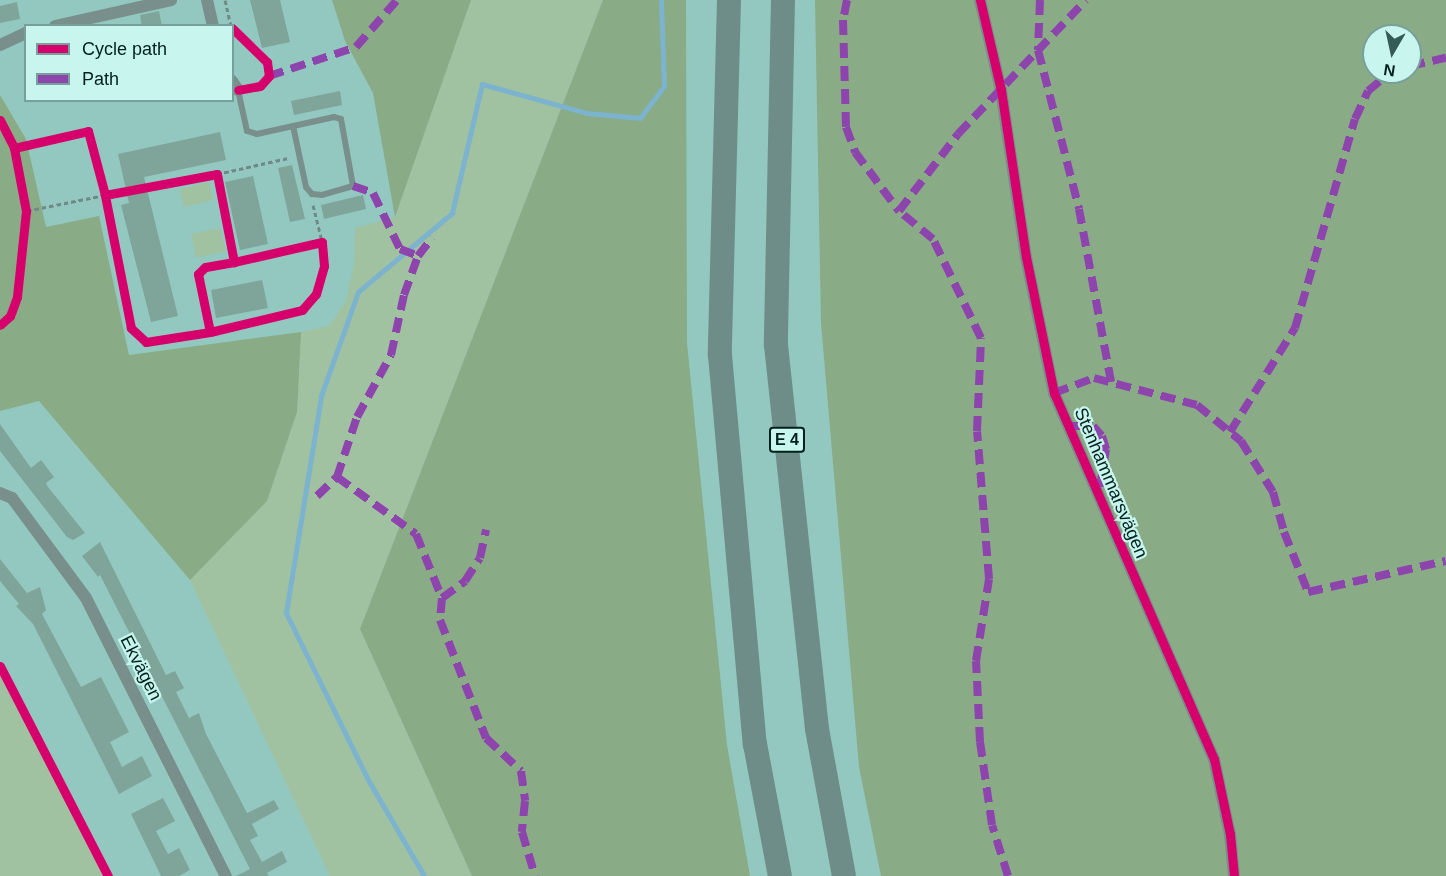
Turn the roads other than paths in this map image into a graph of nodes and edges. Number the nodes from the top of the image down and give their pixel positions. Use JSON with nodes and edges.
{"nodes":[{"id":1,"x":171,"y":0,"type":"edge"},
{"id":2,"x":207,"y":0,"type":"edge"},
{"id":3,"x":729,"y":0,"type":"edge"},
{"id":4,"x":783,"y":0,"type":"edge"},
{"id":5,"x":980,"y":0,"type":"edge"},
{"id":6,"x":64,"y":24,"type":"edge"},
{"id":7,"x":213,"y":24,"type":"edge"},
{"id":8,"x":24,"y":34,"type":"edge"},
{"id":9,"x":0,"y":45,"type":"edge"},
{"id":10,"x":235,"y":86,"type":"edge"},
{"id":11,"x":293,"y":126,"type":"junction"},
{"id":12,"x":0,"y":493,"type":"edge"},
{"id":13,"x":226,"y":876,"type":"edge"},
{"id":14,"x":780,"y":876,"type":"edge"},
{"id":15,"x":844,"y":876,"type":"edge"},
{"id":16,"x":1234,"y":876,"type":"edge"}],
"edges":[{"from":1,"to":6,"type":"street"},
{"from":2,"to":7,"type":"street"},
{"from":3,"to":14,"type":"highway"},
{"from":4,"to":15,"type":"highway","number":"E 4"},
{"from":5,"to":16,"type":"street","name":"Stenhammarsvägen"},
{"from":8,"to":9,"type":"street"},
{"from":10,"to":11,"type":"lane"},
{"from":11,"to":11,"type":"lane"},
{"from":12,"to":13,"type":"street","name":"Ekvägen"}]}
